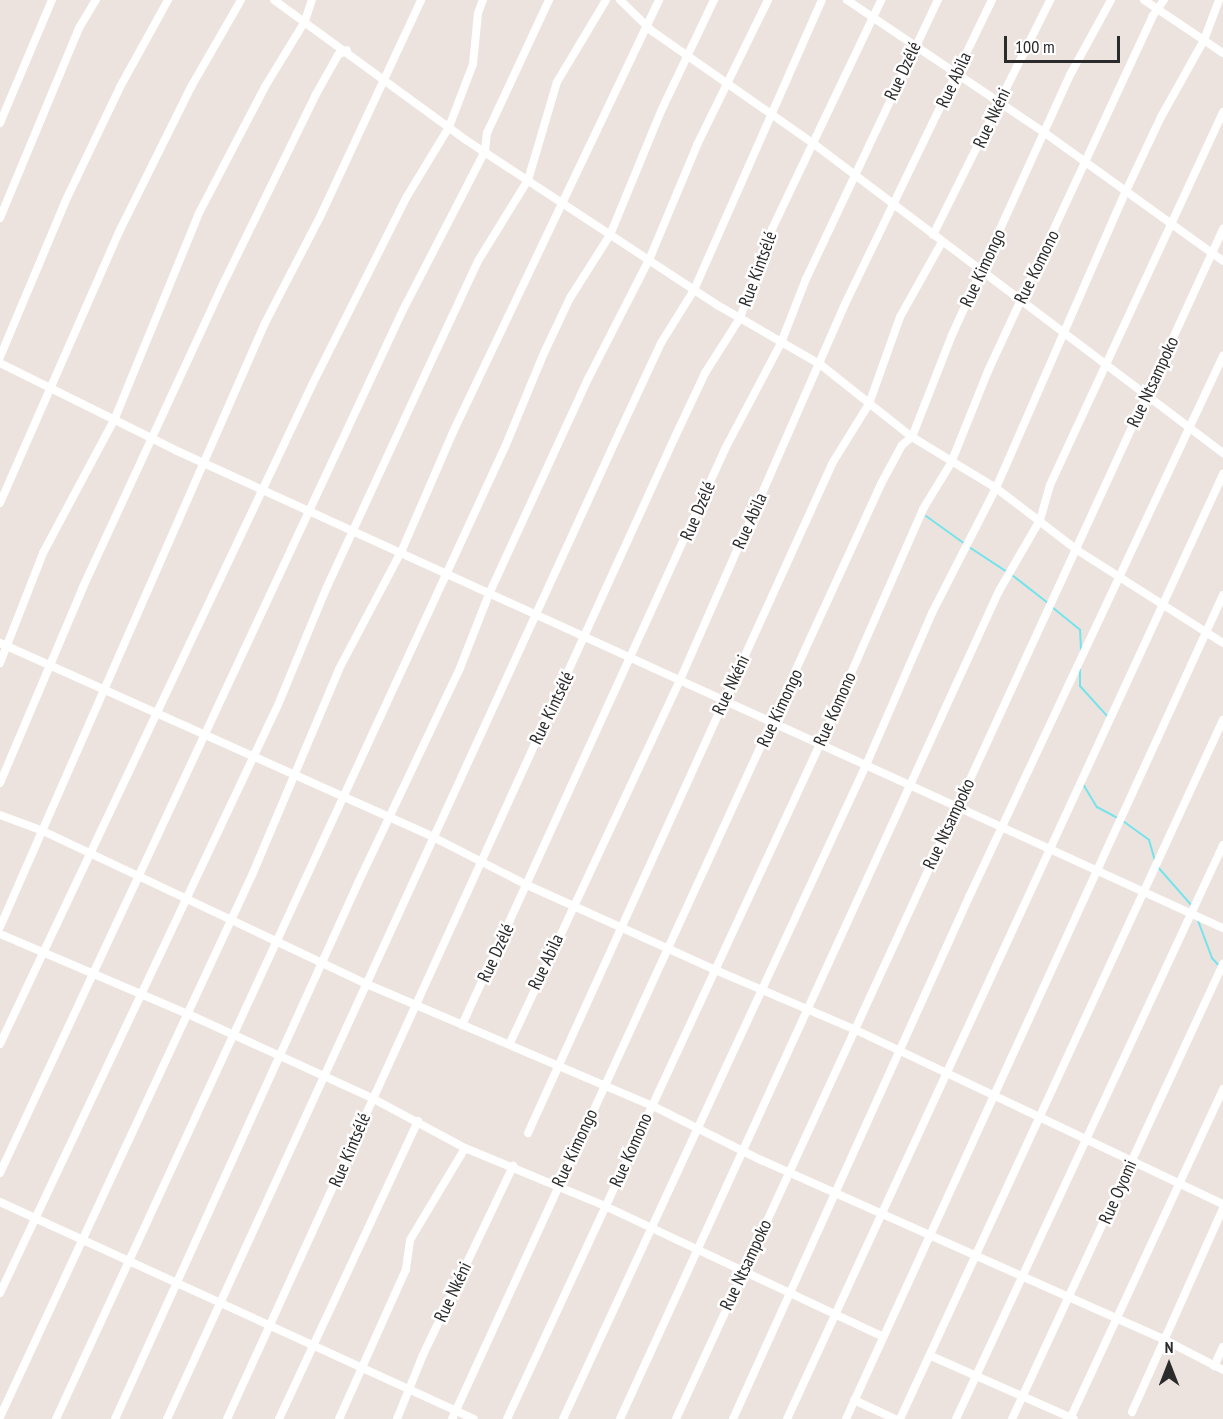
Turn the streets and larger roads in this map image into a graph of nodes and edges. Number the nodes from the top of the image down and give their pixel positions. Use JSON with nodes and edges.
{"nodes":[{"id":1,"x":52,"y":0,"type":"edge"},
{"id":2,"x":96,"y":0,"type":"edge"},
{"id":3,"x":168,"y":0,"type":"edge"},
{"id":4,"x":241,"y":0,"type":"edge"},
{"id":5,"x":274,"y":0,"type":"edge"},
{"id":6,"x":312,"y":0,"type":"edge"},
{"id":7,"x":421,"y":0,"type":"edge"},
{"id":8,"x":483,"y":0,"type":"edge"},
{"id":9,"x":549,"y":0,"type":"edge"},
{"id":10,"x":606,"y":0,"type":"edge"},
{"id":11,"x":620,"y":0,"type":"edge"},
{"id":12,"x":659,"y":0,"type":"edge"},
{"id":13,"x":714,"y":0,"type":"edge"},
{"id":14,"x":768,"y":0,"type":"edge"},
{"id":15,"x":822,"y":0,"type":"edge"},
{"id":16,"x":847,"y":0,"type":"edge"},
{"id":17,"x":882,"y":0,"type":"edge"},
{"id":18,"x":938,"y":0,"type":"edge"},
{"id":19,"x":992,"y":0,"type":"edge"},
{"id":20,"x":1050,"y":0,"type":"edge"},
{"id":21,"x":1111,"y":0,"type":"edge"},
{"id":22,"x":1144,"y":0,"type":"edge"},
{"id":23,"x":1164,"y":0,"type":"edge"},
{"id":24,"x":1219,"y":0,"type":"edge"},
{"id":25,"x":1159,"y":10,"type":"junction"},
{"id":26,"x":872,"y":17,"type":"junction"},
{"id":27,"x":305,"y":21,"type":"junction"},
{"id":28,"x":646,"y":25,"type":"junction"},
{"id":29,"x":1204,"y":40,"type":"junction"},
{"id":30,"x":915,"y":44,"type":"junction"},
{"id":31,"x":347,"y":50,"type":"junction"},
{"id":32,"x":1223,"y":53,"type":"edge"},
{"id":33,"x":686,"y":54,"type":"junction"},
{"id":34,"x":956,"y":74,"type":"junction"},
{"id":35,"x":386,"y":79,"type":"junction"},
{"id":36,"x":728,"y":82,"type":"junction"},
{"id":37,"x":998,"y":104,"type":"junction"},
{"id":38,"x":770,"y":112,"type":"junction"},
{"id":39,"x":1223,"y":112,"type":"edge"},
{"id":40,"x":0,"y":123,"type":"edge"},
{"id":41,"x":449,"y":127,"type":"junction"},
{"id":42,"x":1045,"y":133,"type":"junction"},
{"id":43,"x":814,"y":144,"type":"junction"},
{"id":44,"x":484,"y":151,"type":"junction"},
{"id":45,"x":1087,"y":162,"type":"junction"},
{"id":46,"x":855,"y":176,"type":"junction"},
{"id":47,"x":528,"y":180,"type":"junction"},
{"id":48,"x":1126,"y":191,"type":"junction"},
{"id":49,"x":564,"y":204,"type":"junction"},
{"id":50,"x":894,"y":205,"type":"junction"},
{"id":51,"x":0,"y":218,"type":"edge"},
{"id":52,"x":1171,"y":224,"type":"junction"},
{"id":53,"x":1223,"y":229,"type":"edge"},
{"id":54,"x":610,"y":235,"type":"junction"},
{"id":55,"x":933,"y":235,"type":"junction"},
{"id":56,"x":942,"y":242,"type":"junction"},
{"id":57,"x":1212,"y":253,"type":"junction"},
{"id":58,"x":649,"y":260,"type":"junction"},
{"id":59,"x":1223,"y":261,"type":"edge"},
{"id":60,"x":983,"y":269,"type":"junction"},
{"id":61,"x":694,"y":290,"type":"junction"},
{"id":62,"x":1021,"y":301,"type":"junction"},
{"id":63,"x":740,"y":318,"type":"junction"},
{"id":64,"x":1062,"y":334,"type":"junction"},
{"id":65,"x":781,"y":342,"type":"junction"},
{"id":66,"x":1223,"y":356,"type":"edge"},
{"id":67,"x":0,"y":357,"type":"edge"},
{"id":68,"x":0,"y":363,"type":"edge"},
{"id":69,"x":821,"y":365,"type":"junction"},
{"id":70,"x":1104,"y":366,"type":"junction"},
{"id":71,"x":50,"y":388,"type":"junction"},
{"id":72,"x":1147,"y":396,"type":"junction"},
{"id":73,"x":869,"y":404,"type":"junction"},
{"id":74,"x":116,"y":418,"type":"junction"},
{"id":75,"x":1189,"y":428,"type":"junction"},
{"id":76,"x":912,"y":437,"type":"junction"},
{"id":77,"x":153,"y":438,"type":"junction"},
{"id":78,"x":1223,"y":453,"type":"edge"},
{"id":79,"x":951,"y":462,"type":"junction"},
{"id":80,"x":205,"y":463,"type":"junction"},
{"id":81,"x":1223,"y":474,"type":"edge"},
{"id":82,"x":996,"y":488,"type":"junction"},
{"id":83,"x":263,"y":489,"type":"junction"},
{"id":84,"x":0,"y":503,"type":"edge"},
{"id":85,"x":311,"y":509,"type":"junction"},
{"id":86,"x":1040,"y":520,"type":"junction"},
{"id":87,"x":354,"y":529,"type":"junction"},
{"id":88,"x":402,"y":550,"type":"junction"},
{"id":89,"x":1077,"y":550,"type":"junction"},
{"id":90,"x":446,"y":571,"type":"junction"},
{"id":91,"x":1118,"y":576,"type":"junction"},
{"id":92,"x":489,"y":594,"type":"junction"},
{"id":93,"x":1223,"y":595,"type":"edge"},
{"id":94,"x":1163,"y":606,"type":"junction"},
{"id":95,"x":536,"y":613,"type":"junction"},
{"id":96,"x":1206,"y":632,"type":"junction"},
{"id":97,"x":586,"y":636,"type":"junction"},
{"id":98,"x":1223,"y":643,"type":"edge"},
{"id":99,"x":4,"y":645,"type":"edge"},
{"id":100,"x":631,"y":657,"type":"junction"},
{"id":101,"x":0,"y":663,"type":"edge"},
{"id":102,"x":50,"y":665,"type":"junction"},
{"id":103,"x":680,"y":680,"type":"junction"},
{"id":104,"x":103,"y":691,"type":"junction"},
{"id":105,"x":723,"y":700,"type":"junction"},
{"id":106,"x":157,"y":713,"type":"junction"},
{"id":107,"x":1223,"y":720,"type":"edge"},
{"id":108,"x":772,"y":724,"type":"junction"},
{"id":109,"x":207,"y":736,"type":"junction"},
{"id":110,"x":820,"y":744,"type":"junction"},
{"id":111,"x":251,"y":756,"type":"junction"},
{"id":112,"x":866,"y":765,"type":"junction"},
{"id":113,"x":295,"y":776,"type":"junction"},
{"id":114,"x":0,"y":783,"type":"edge"},
{"id":115,"x":912,"y":785,"type":"junction"},
{"id":116,"x":340,"y":797,"type":"junction"},
{"id":117,"x":958,"y":807,"type":"junction"},
{"id":118,"x":0,"y":815,"type":"edge"},
{"id":119,"x":389,"y":817,"type":"junction"},
{"id":120,"x":1002,"y":828,"type":"junction"},
{"id":121,"x":43,"y":831,"type":"junction"},
{"id":122,"x":435,"y":838,"type":"junction"},
{"id":123,"x":1223,"y":845,"type":"edge"},
{"id":124,"x":1052,"y":852,"type":"junction"},
{"id":125,"x":90,"y":853,"type":"junction"},
{"id":126,"x":481,"y":862,"type":"junction"},
{"id":127,"x":1096,"y":873,"type":"junction"},
{"id":128,"x":140,"y":877,"type":"junction"},
{"id":129,"x":527,"y":885,"type":"junction"},
{"id":130,"x":1143,"y":891,"type":"junction"},
{"id":131,"x":187,"y":900,"type":"junction"},
{"id":132,"x":574,"y":905,"type":"junction"},
{"id":133,"x":1191,"y":913,"type":"junction"},
{"id":134,"x":231,"y":920,"type":"junction"},
{"id":135,"x":621,"y":925,"type":"junction"},
{"id":136,"x":0,"y":927,"type":"edge"},
{"id":137,"x":1223,"y":928,"type":"edge"},
{"id":138,"x":0,"y":934,"type":"edge"},
{"id":139,"x":276,"y":939,"type":"junction"},
{"id":140,"x":666,"y":947,"type":"junction"},
{"id":141,"x":42,"y":952,"type":"junction"},
{"id":142,"x":322,"y":961,"type":"junction"},
{"id":143,"x":1223,"y":964,"type":"edge"},
{"id":144,"x":713,"y":969,"type":"junction"},
{"id":145,"x":93,"y":973,"type":"junction"},
{"id":146,"x":369,"y":985,"type":"junction"},
{"id":147,"x":760,"y":988,"type":"junction"},
{"id":148,"x":142,"y":994,"type":"junction"},
{"id":149,"x":417,"y":1005,"type":"junction"},
{"id":150,"x":808,"y":1009,"type":"junction"},
{"id":151,"x":188,"y":1014,"type":"junction"},
{"id":152,"x":462,"y":1025,"type":"junction"},
{"id":153,"x":856,"y":1030,"type":"junction"},
{"id":154,"x":234,"y":1036,"type":"junction"},
{"id":155,"x":510,"y":1043,"type":"junction"},
{"id":156,"x":0,"y":1044,"type":"edge"},
{"id":157,"x":902,"y":1051,"type":"junction"},
{"id":158,"x":280,"y":1056,"type":"junction"},
{"id":159,"x":558,"y":1066,"type":"junction"},
{"id":160,"x":947,"y":1073,"type":"junction"},
{"id":161,"x":326,"y":1077,"type":"junction"},
{"id":162,"x":604,"y":1085,"type":"junction"},
{"id":163,"x":1223,"y":1089,"type":"edge"},
{"id":164,"x":993,"y":1096,"type":"junction"},
{"id":165,"x":372,"y":1098,"type":"junction"},
{"id":166,"x":651,"y":1105,"type":"junction"},
{"id":167,"x":1041,"y":1118,"type":"junction"},
{"id":168,"x":418,"y":1121,"type":"junction"},
{"id":169,"x":698,"y":1129,"type":"junction"},
{"id":170,"x":528,"y":1133,"type":"dead end"},
{"id":171,"x":1086,"y":1139,"type":"junction"},
{"id":172,"x":465,"y":1148,"type":"junction"},
{"id":173,"x":742,"y":1151,"type":"junction"},
{"id":174,"x":1132,"y":1160,"type":"junction"},
{"id":175,"x":513,"y":1166,"type":"junction"},
{"id":176,"x":788,"y":1172,"type":"junction"},
{"id":177,"x":0,"y":1173,"type":"edge"},
{"id":178,"x":1179,"y":1184,"type":"junction"},
{"id":179,"x":558,"y":1186,"type":"junction"},
{"id":180,"x":836,"y":1192,"type":"junction"},
{"id":181,"x":0,"y":1202,"type":"edge"},
{"id":182,"x":1223,"y":1204,"type":"edge"},
{"id":183,"x":605,"y":1206,"type":"junction"},
{"id":184,"x":1223,"y":1209,"type":"edge"},
{"id":185,"x":882,"y":1213,"type":"junction"},
{"id":186,"x":37,"y":1218,"type":"junction"},
{"id":187,"x":652,"y":1228,"type":"junction"},
{"id":188,"x":930,"y":1235,"type":"junction"},
{"id":189,"x":82,"y":1238,"type":"junction"},
{"id":190,"x":700,"y":1250,"type":"junction"},
{"id":191,"x":976,"y":1256,"type":"junction"},
{"id":192,"x":131,"y":1262,"type":"junction"},
{"id":193,"x":743,"y":1271,"type":"junction"},
{"id":194,"x":1023,"y":1277,"type":"junction"},
{"id":195,"x":177,"y":1284,"type":"junction"},
{"id":196,"x":0,"y":1293,"type":"edge"},
{"id":197,"x":790,"y":1293,"type":"junction"},
{"id":198,"x":1069,"y":1297,"type":"junction"},
{"id":199,"x":220,"y":1305,"type":"junction"},
{"id":200,"x":835,"y":1314,"type":"junction"},
{"id":201,"x":1116,"y":1319,"type":"junction"},
{"id":202,"x":269,"y":1328,"type":"junction"},
{"id":203,"x":883,"y":1337,"type":"junction"},
{"id":204,"x":1165,"y":1340,"type":"junction"},
{"id":205,"x":315,"y":1346,"type":"junction"},
{"id":206,"x":1223,"y":1347,"type":"edge"},
{"id":207,"x":931,"y":1356,"type":"junction"},
{"id":208,"x":1214,"y":1366,"type":"junction"},
{"id":209,"x":363,"y":1367,"type":"junction"},
{"id":210,"x":1223,"y":1371,"type":"edge"},
{"id":211,"x":976,"y":1377,"type":"junction"},
{"id":212,"x":412,"y":1390,"type":"junction"},
{"id":213,"x":1023,"y":1396,"type":"junction"},
{"id":214,"x":854,"y":1400,"type":"junction"},
{"id":215,"x":456,"y":1410,"type":"junction"},
{"id":216,"x":1132,"y":1412,"type":"dead end"},
{"id":217,"x":0,"y":1416,"type":"edge"},
{"id":218,"x":1072,"y":1418,"type":"edge"},
{"id":219,"x":56,"y":1419,"type":"edge"},
{"id":220,"x":115,"y":1419,"type":"edge"},
{"id":221,"x":167,"y":1419,"type":"edge"},
{"id":222,"x":227,"y":1419,"type":"edge"},
{"id":223,"x":279,"y":1419,"type":"edge"},
{"id":224,"x":339,"y":1419,"type":"edge"},
{"id":225,"x":397,"y":1419,"type":"edge"},
{"id":226,"x":452,"y":1419,"type":"edge"},
{"id":227,"x":474,"y":1419,"type":"edge"},
{"id":228,"x":507,"y":1419,"type":"edge"},
{"id":229,"x":563,"y":1419,"type":"edge"},
{"id":230,"x":621,"y":1419,"type":"edge"},
{"id":231,"x":676,"y":1419,"type":"edge"},
{"id":232,"x":733,"y":1419,"type":"edge"},
{"id":233,"x":787,"y":1419,"type":"edge"},
{"id":234,"x":846,"y":1419,"type":"edge"},
{"id":235,"x":894,"y":1419,"type":"edge"},
{"id":236,"x":900,"y":1419,"type":"edge"},
{"id":237,"x":956,"y":1419,"type":"edge"},
{"id":238,"x":1012,"y":1419,"type":"edge"}],
"edges":[{"from":1,"to":40,"type":"street"},
{"from":2,"to":51,"type":"street"},
{"from":3,"to":67,"type":"street"},
{"from":4,"to":71,"type":"street"},
{"from":5,"to":27,"type":"street"},
{"from":6,"to":27,"type":"street"},
{"from":7,"to":35,"type":"street"},
{"from":8,"to":41,"type":"street"},
{"from":9,"to":44,"type":"street"},
{"from":10,"to":47,"type":"street"},
{"from":11,"to":28,"type":"street"},
{"from":12,"to":28,"type":"street"},
{"from":13,"to":33,"type":"street"},
{"from":14,"to":36,"type":"street"},
{"from":15,"to":38,"type":"street"},
{"from":16,"to":26,"type":"street"},
{"from":17,"to":26,"type":"street","name":"Rue Kintsélé"},
{"from":18,"to":30,"type":"street","name":"Rue Dzélé"},
{"from":19,"to":34,"type":"street","name":"Rue Abila"},
{"from":20,"to":37,"type":"street","name":"Rue Nkéni"},
{"from":21,"to":42,"type":"street","name":"Rue Kimongo"},
{"from":22,"to":25,"type":"street"},
{"from":23,"to":25,"type":"street","name":"Rue Komono"},
{"from":24,"to":29,"type":"street"},
{"from":25,"to":29,"type":"street"},
{"from":25,"to":45,"type":"street","name":"Rue Komono"},
{"from":26,"to":30,"type":"street"},
{"from":26,"to":43,"type":"street","name":"Rue Kintsélé"},
{"from":27,"to":31,"type":"street"},
{"from":27,"to":74,"type":"street"},
{"from":28,"to":33,"type":"street"},
{"from":28,"to":49,"type":"street"},
{"from":29,"to":32,"type":"street"},
{"from":29,"to":48,"type":"street"},
{"from":30,"to":34,"type":"street"},
{"from":30,"to":46,"type":"street","name":"Rue Dzélé"},
{"from":31,"to":35,"type":"street"},
{"from":31,"to":77,"type":"street"},
{"from":33,"to":36,"type":"street"},
{"from":33,"to":54,"type":"street"},
{"from":34,"to":37,"type":"street"},
{"from":34,"to":50,"type":"street","name":"Rue Abila"},
{"from":35,"to":41,"type":"street"},
{"from":35,"to":80,"type":"street"},
{"from":36,"to":38,"type":"street"},
{"from":36,"to":58,"type":"street"},
{"from":37,"to":42,"type":"street"},
{"from":37,"to":55,"type":"street","name":"Rue Nkéni"},
{"from":38,"to":43,"type":"street"},
{"from":38,"to":61,"type":"street"},
{"from":39,"to":52,"type":"street"},
{"from":41,"to":44,"type":"street"},
{"from":41,"to":83,"type":"street"},
{"from":42,"to":45,"type":"street"},
{"from":42,"to":60,"type":"street","name":"Rue Kimongo"},
{"from":43,"to":46,"type":"street"},
{"from":43,"to":63,"type":"street","name":"Rue Kintsélé"},
{"from":44,"to":47,"type":"street"},
{"from":44,"to":85,"type":"street"},
{"from":45,"to":48,"type":"street"},
{"from":45,"to":62,"type":"street","name":"Rue Komono"},
{"from":46,"to":50,"type":"street"},
{"from":46,"to":65,"type":"street","name":"Rue Dzélé"},
{"from":47,"to":49,"type":"street"},
{"from":47,"to":87,"type":"street"},
{"from":48,"to":52,"type":"street"},
{"from":48,"to":64,"type":"street"},
{"from":49,"to":54,"type":"street"},
{"from":49,"to":88,"type":"street"},
{"from":50,"to":55,"type":"street"},
{"from":50,"to":69,"type":"street","name":"Rue Abila"},
{"from":52,"to":57,"type":"street"},
{"from":52,"to":70,"type":"street"},
{"from":53,"to":57,"type":"street","name":"Rue Ntsampoko"},
{"from":54,"to":58,"type":"street"},
{"from":54,"to":90,"type":"street"},
{"from":55,"to":56,"type":"street"},
{"from":56,"to":60,"type":"street"},
{"from":56,"to":73,"type":"street","name":"Rue Nkéni"},
{"from":57,"to":59,"type":"street"},
{"from":57,"to":72,"type":"street","name":"Rue Ntsampoko"},
{"from":58,"to":61,"type":"street"},
{"from":58,"to":92,"type":"street"},
{"from":60,"to":62,"type":"street"},
{"from":60,"to":76,"type":"street","name":"Rue Kimongo"},
{"from":61,"to":63,"type":"street"},
{"from":61,"to":95,"type":"street"},
{"from":62,"to":64,"type":"street"},
{"from":62,"to":79,"type":"street","name":"Rue Komono"},
{"from":63,"to":65,"type":"street"},
{"from":63,"to":97,"type":"street","name":"Rue Kintsélé"},
{"from":64,"to":70,"type":"street"},
{"from":64,"to":82,"type":"street"},
{"from":65,"to":69,"type":"street"},
{"from":65,"to":100,"type":"street","name":"Rue Dzélé"},
{"from":66,"to":75,"type":"street"},
{"from":68,"to":71,"type":"street"},
{"from":69,"to":73,"type":"street"},
{"from":69,"to":103,"type":"street","name":"Rue Abila"},
{"from":70,"to":72,"type":"street"},
{"from":70,"to":86,"type":"street"},
{"from":71,"to":74,"type":"street"},
{"from":71,"to":84,"type":"street"},
{"from":72,"to":75,"type":"street"},
{"from":72,"to":89,"type":"street","name":"Rue Ntsampoko"},
{"from":73,"to":76,"type":"street"},
{"from":73,"to":105,"type":"street","name":"Rue Nkéni"},
{"from":74,"to":77,"type":"street"},
{"from":74,"to":99,"type":"street"},
{"from":75,"to":78,"type":"street"},
{"from":75,"to":91,"type":"street"},
{"from":76,"to":79,"type":"street"},
{"from":76,"to":108,"type":"street","name":"Rue Kimongo"},
{"from":77,"to":80,"type":"street"},
{"from":77,"to":102,"type":"street"},
{"from":79,"to":82,"type":"street"},
{"from":79,"to":110,"type":"street","name":"Rue Komono"},
{"from":80,"to":83,"type":"street"},
{"from":80,"to":104,"type":"street"},
{"from":81,"to":94,"type":"street"},
{"from":82,"to":86,"type":"street"},
{"from":82,"to":112,"type":"street"},
{"from":83,"to":85,"type":"street"},
{"from":83,"to":106,"type":"street"},
{"from":85,"to":87,"type":"street"},
{"from":85,"to":109,"type":"street"},
{"from":86,"to":89,"type":"street"},
{"from":86,"to":115,"type":"street"},
{"from":87,"to":88,"type":"street"},
{"from":87,"to":111,"type":"street"},
{"from":88,"to":90,"type":"street"},
{"from":88,"to":113,"type":"street"},
{"from":89,"to":91,"type":"street"},
{"from":89,"to":117,"type":"street","name":"Rue Ntsampoko"},
{"from":90,"to":92,"type":"street"},
{"from":90,"to":116,"type":"street"},
{"from":91,"to":94,"type":"street"},
{"from":91,"to":120,"type":"street"},
{"from":92,"to":95,"type":"street"},
{"from":92,"to":119,"type":"street"},
{"from":93,"to":96,"type":"street"},
{"from":94,"to":96,"type":"street"},
{"from":94,"to":124,"type":"street"},
{"from":95,"to":97,"type":"street"},
{"from":95,"to":122,"type":"street"},
{"from":96,"to":98,"type":"street"},
{"from":96,"to":127,"type":"street"},
{"from":97,"to":100,"type":"street"},
{"from":97,"to":126,"type":"street","name":"Rue Kintsélé"},
{"from":99,"to":101,"type":"street"},
{"from":99,"to":102,"type":"street"},
{"from":100,"to":103,"type":"street"},
{"from":100,"to":129,"type":"street","name":"Rue Dzélé"},
{"from":102,"to":104,"type":"street"},
{"from":102,"to":114,"type":"street"},
{"from":103,"to":105,"type":"street"},
{"from":103,"to":132,"type":"street","name":"Rue Abila"},
{"from":104,"to":106,"type":"street"},
{"from":104,"to":121,"type":"street"},
{"from":105,"to":108,"type":"street"},
{"from":105,"to":135,"type":"street","name":"Rue Nkéni"},
{"from":106,"to":109,"type":"street"},
{"from":106,"to":125,"type":"street"},
{"from":107,"to":130,"type":"street"},
{"from":108,"to":110,"type":"street"},
{"from":108,"to":140,"type":"street","name":"Rue Kimongo"},
{"from":109,"to":111,"type":"street"},
{"from":109,"to":128,"type":"street"},
{"from":110,"to":112,"type":"street"},
{"from":110,"to":144,"type":"street","name":"Rue Komono"},
{"from":111,"to":113,"type":"street"},
{"from":111,"to":131,"type":"street"},
{"from":112,"to":115,"type":"street"},
{"from":112,"to":147,"type":"street"},
{"from":113,"to":116,"type":"street"},
{"from":113,"to":134,"type":"street"},
{"from":115,"to":117,"type":"street"},
{"from":115,"to":150,"type":"street"},
{"from":116,"to":119,"type":"street"},
{"from":116,"to":139,"type":"street"},
{"from":117,"to":120,"type":"street"},
{"from":117,"to":153,"type":"street","name":"Rue Ntsampoko"},
{"from":118,"to":121,"type":"street"},
{"from":119,"to":122,"type":"street"},
{"from":119,"to":142,"type":"street"},
{"from":120,"to":124,"type":"street"},
{"from":120,"to":157,"type":"street"},
{"from":121,"to":125,"type":"street"},
{"from":121,"to":136,"type":"street"},
{"from":122,"to":126,"type":"street"},
{"from":122,"to":146,"type":"street"},
{"from":123,"to":133,"type":"street"},
{"from":124,"to":127,"type":"street"},
{"from":124,"to":160,"type":"street"},
{"from":125,"to":128,"type":"street"},
{"from":125,"to":141,"type":"street"},
{"from":126,"to":129,"type":"street"},
{"from":126,"to":149,"type":"street","name":"Rue Kintsélé"},
{"from":127,"to":130,"type":"street"},
{"from":127,"to":164,"type":"street"},
{"from":128,"to":131,"type":"street"},
{"from":128,"to":145,"type":"street"},
{"from":129,"to":132,"type":"street"},
{"from":129,"to":152,"type":"street","name":"Rue Dzélé"},
{"from":130,"to":133,"type":"street"},
{"from":130,"to":167,"type":"street"},
{"from":131,"to":134,"type":"street"},
{"from":131,"to":148,"type":"street"},
{"from":132,"to":135,"type":"street"},
{"from":132,"to":155,"type":"street","name":"Rue Abila"},
{"from":133,"to":137,"type":"street"},
{"from":133,"to":171,"type":"street"},
{"from":134,"to":139,"type":"street"},
{"from":134,"to":151,"type":"street"},
{"from":135,"to":140,"type":"street"},
{"from":135,"to":159,"type":"street","name":"Rue Nkéni"},
{"from":138,"to":141,"type":"street"},
{"from":139,"to":142,"type":"street"},
{"from":139,"to":154,"type":"street"},
{"from":140,"to":144,"type":"street"},
{"from":140,"to":162,"type":"street","name":"Rue Kimongo"},
{"from":141,"to":145,"type":"street"},
{"from":141,"to":156,"type":"street"},
{"from":142,"to":146,"type":"street"},
{"from":142,"to":158,"type":"street"},
{"from":143,"to":174,"type":"street","name":"Rue Oyomi"},
{"from":144,"to":147,"type":"street"},
{"from":144,"to":166,"type":"street","name":"Rue Komono"},
{"from":145,"to":148,"type":"street"},
{"from":145,"to":177,"type":"street"},
{"from":146,"to":149,"type":"street"},
{"from":146,"to":161,"type":"street"},
{"from":147,"to":150,"type":"street"},
{"from":147,"to":169,"type":"street"},
{"from":148,"to":151,"type":"street"},
{"from":148,"to":186,"type":"street"},
{"from":149,"to":152,"type":"street"},
{"from":149,"to":165,"type":"street","name":"Rue Kintsélé"},
{"from":150,"to":153,"type":"street"},
{"from":150,"to":173,"type":"street"},
{"from":151,"to":154,"type":"street"},
{"from":151,"to":189,"type":"street"},
{"from":152,"to":155,"type":"street"},
{"from":153,"to":157,"type":"street"},
{"from":153,"to":176,"type":"street","name":"Rue Ntsampoko"},
{"from":154,"to":158,"type":"street"},
{"from":154,"to":192,"type":"street"},
{"from":155,"to":159,"type":"street"},
{"from":157,"to":160,"type":"street"},
{"from":157,"to":180,"type":"street"},
{"from":158,"to":161,"type":"street"},
{"from":158,"to":195,"type":"street"},
{"from":159,"to":162,"type":"street"},
{"from":159,"to":170,"type":"street","name":"Rue Nkéni"},
{"from":160,"to":164,"type":"street"},
{"from":160,"to":185,"type":"street"},
{"from":161,"to":165,"type":"street"},
{"from":161,"to":199,"type":"street"},
{"from":162,"to":166,"type":"street"},
{"from":162,"to":179,"type":"street","name":"Rue Kimongo"},
{"from":163,"to":178,"type":"street"},
{"from":164,"to":167,"type":"street"},
{"from":164,"to":188,"type":"street"},
{"from":165,"to":168,"type":"street"},
{"from":165,"to":202,"type":"street","name":"Rue Kintsélé"},
{"from":166,"to":169,"type":"street"},
{"from":166,"to":183,"type":"street","name":"Rue Komono"},
{"from":167,"to":171,"type":"street"},
{"from":167,"to":191,"type":"street"},
{"from":168,"to":172,"type":"street"},
{"from":168,"to":205,"type":"street"},
{"from":169,"to":173,"type":"street"},
{"from":169,"to":187,"type":"street"},
{"from":171,"to":174,"type":"street"},
{"from":171,"to":194,"type":"street"},
{"from":172,"to":175,"type":"street"},
{"from":172,"to":209,"type":"street"},
{"from":173,"to":176,"type":"street"},
{"from":173,"to":190,"type":"street"},
{"from":174,"to":178,"type":"street"},
{"from":174,"to":198,"type":"street","name":"Rue Oyomi"},
{"from":175,"to":179,"type":"street"},
{"from":175,"to":212,"type":"street","name":"Rue Nkéni"},
{"from":176,"to":180,"type":"street"},
{"from":176,"to":193,"type":"street","name":"Rue Ntsampoko"},
{"from":178,"to":182,"type":"street"},
{"from":178,"to":201,"type":"street"},
{"from":179,"to":183,"type":"street"},
{"from":179,"to":215,"type":"street","name":"Rue Kimongo"},
{"from":180,"to":185,"type":"street"},
{"from":180,"to":197,"type":"street"},
{"from":181,"to":186,"type":"street"},
{"from":183,"to":187,"type":"street"},
{"from":183,"to":228,"type":"street","name":"Rue Komono"},
{"from":184,"to":204,"type":"street"},
{"from":185,"to":188,"type":"street"},
{"from":185,"to":200,"type":"street"},
{"from":186,"to":189,"type":"street"},
{"from":186,"to":196,"type":"street"},
{"from":187,"to":190,"type":"street"},
{"from":187,"to":229,"type":"street"},
{"from":188,"to":191,"type":"street"},
{"from":188,"to":203,"type":"street"},
{"from":189,"to":192,"type":"street"},
{"from":189,"to":217,"type":"street"},
{"from":190,"to":193,"type":"street"},
{"from":190,"to":230,"type":"street"},
{"from":191,"to":194,"type":"street"},
{"from":191,"to":207,"type":"street"},
{"from":192,"to":195,"type":"street"},
{"from":192,"to":219,"type":"street"},
{"from":193,"to":197,"type":"street"},
{"from":193,"to":231,"type":"street","name":"Rue Ntsampoko"},
{"from":194,"to":198,"type":"street"},
{"from":194,"to":211,"type":"street"},
{"from":195,"to":199,"type":"street"},
{"from":195,"to":220,"type":"street"},
{"from":197,"to":200,"type":"street"},
{"from":197,"to":232,"type":"street"},
{"from":198,"to":201,"type":"street"},
{"from":198,"to":213,"type":"street","name":"Rue Oyomi"},
{"from":199,"to":202,"type":"street"},
{"from":199,"to":221,"type":"street"},
{"from":200,"to":203,"type":"street"},
{"from":200,"to":233,"type":"street"},
{"from":201,"to":204,"type":"street"},
{"from":201,"to":218,"type":"street"},
{"from":202,"to":205,"type":"street"},
{"from":202,"to":222,"type":"street","name":"Rue Kintsélé"},
{"from":203,"to":214,"type":"street"},
{"from":204,"to":208,"type":"street"},
{"from":204,"to":216,"type":"street"},
{"from":205,"to":209,"type":"street"},
{"from":205,"to":223,"type":"street"},
{"from":206,"to":208,"type":"street"},
{"from":207,"to":211,"type":"street"},
{"from":207,"to":236,"type":"street"},
{"from":208,"to":210,"type":"street"},
{"from":209,"to":212,"type":"street"},
{"from":209,"to":224,"type":"street"},
{"from":211,"to":213,"type":"street"},
{"from":211,"to":237,"type":"street"},
{"from":212,"to":215,"type":"street"},
{"from":212,"to":225,"type":"street","name":"Rue Nkéni"},
{"from":213,"to":218,"type":"street"},
{"from":213,"to":238,"type":"street","name":"Rue Oyomi"},
{"from":214,"to":234,"type":"street"},
{"from":214,"to":235,"type":"street"},
{"from":215,"to":226,"type":"street","name":"Rue Kimongo"},
{"from":215,"to":227,"type":"street"}]}
